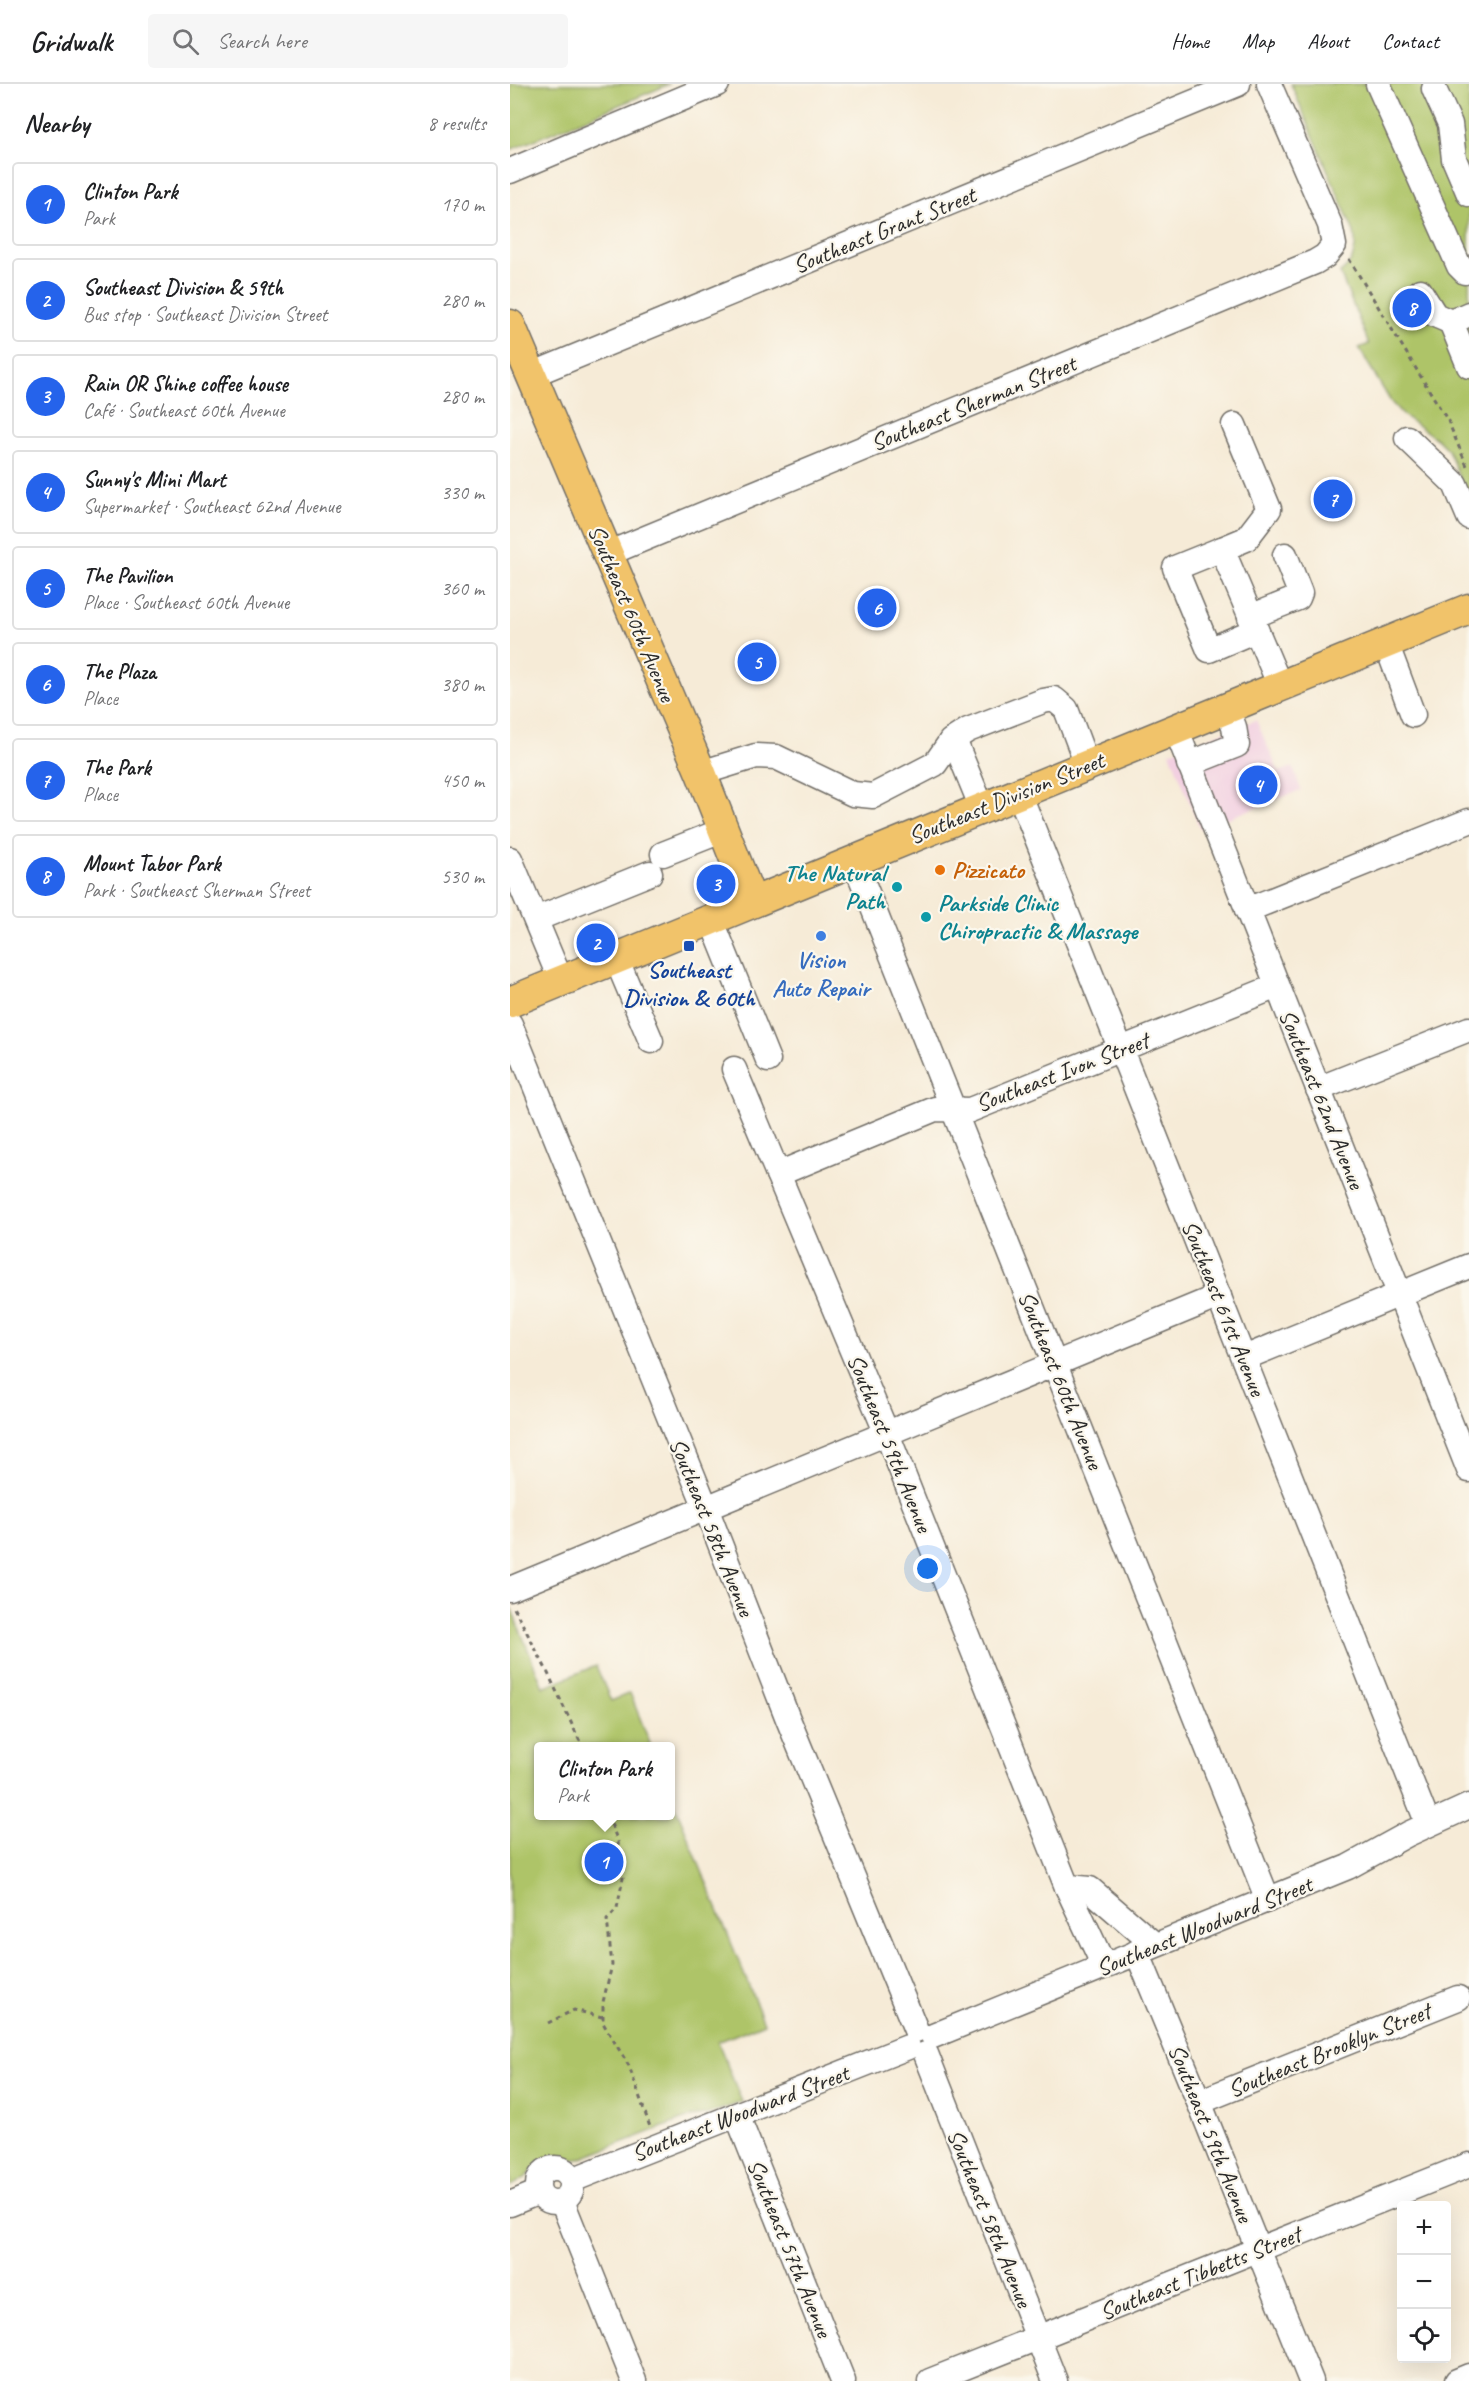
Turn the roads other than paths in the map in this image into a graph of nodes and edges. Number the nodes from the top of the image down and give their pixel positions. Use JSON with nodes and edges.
{"nodes":[{"id":1,"x":717,"y":84,"type":"edge"},
{"id":2,"x":1238,"y":84,"type":"edge"},
{"id":3,"x":1269,"y":84,"type":"edge"},
{"id":4,"x":1378,"y":84,"type":"edge"},
{"id":5,"x":1434,"y":89,"type":"dead end"},
{"id":6,"x":1461,"y":156,"type":"edge"},
{"id":7,"x":510,"y":171,"type":"edge"},
{"id":8,"x":1418,"y":174,"type":"junction"},
{"id":9,"x":1469,"y":194,"type":"edge"},
{"id":10,"x":1469,"y":271,"type":"edge"},
{"id":11,"x":1420,"y":291,"type":"dead end"},
{"id":12,"x":1460,"y":318,"type":"edge"},
{"id":13,"x":510,"y":325,"type":"edge"},
{"id":14,"x":1469,"y":366,"type":"edge"},
{"id":15,"x":531,"y":375,"type":"junction"},
{"id":16,"x":1234,"y":425,"type":"dead end"},
{"id":17,"x":1407,"y":438,"type":"dead end"},
{"id":18,"x":1469,"y":517,"type":"edge"},
{"id":19,"x":1222,"y":549,"type":"junction"},
{"id":20,"x":607,"y":554,"type":"junction"},
{"id":21,"x":1286,"y":555,"type":"dead end"},
{"id":22,"x":1469,"y":609,"type":"edge"},
{"id":23,"x":1253,"y":624,"type":"junction"},
{"id":24,"x":1386,"y":643,"type":"junction"},
{"id":25,"x":1280,"y":686,"type":"junction"},
{"id":26,"x":1227,"y":708,"type":"junction"},
{"id":27,"x":1413,"y":715,"type":"dead end"},
{"id":28,"x":1176,"y":729,"type":"junction"},
{"id":29,"x":951,"y":741,"type":"junction"},
{"id":30,"x":1189,"y":764,"type":"junction"},
{"id":31,"x":1087,"y":765,"type":"junction"},
{"id":32,"x":701,"y":773,"type":"junction"},
{"id":33,"x":1019,"y":793,"type":"junction"},
{"id":34,"x":982,"y":808,"type":"junction"},
{"id":35,"x":1469,"y":821,"type":"edge"},
{"id":36,"x":724,"y":830,"type":"junction"},
{"id":37,"x":510,"y":859,"type":"edge"},
{"id":38,"x":854,"y":860,"type":"junction"},
{"id":39,"x":752,"y":902,"type":"junction"},
{"id":40,"x":1247,"y":910,"type":"junction"},
{"id":41,"x":536,"y":919,"type":"junction"},
{"id":42,"x":711,"y":919,"type":"junction"},
{"id":43,"x":616,"y":958,"type":"junction"},
{"id":44,"x":561,"y":981,"type":"junction"},
{"id":45,"x":1277,"y":986,"type":"junction"},
{"id":46,"x":510,"y":1002,"type":"edge"},
{"id":47,"x":510,"y":1024,"type":"edge"},
{"id":48,"x":1469,"y":1029,"type":"edge"},
{"id":49,"x":651,"y":1041,"type":"dead end"},
{"id":50,"x":1120,"y":1049,"type":"junction"},
{"id":51,"x":768,"y":1060,"type":"dead end"},
{"id":52,"x":734,"y":1069,"type":"dead end"},
{"id":53,"x":1318,"y":1089,"type":"junction"},
{"id":54,"x":954,"y":1109,"type":"junction"},
{"id":55,"x":778,"y":1174,"type":"junction"},
{"id":56,"x":1469,"y":1266,"type":"edge"},
{"id":57,"x":1400,"y":1295,"type":"junction"},
{"id":58,"x":1220,"y":1296,"type":"junction"},
{"id":59,"x":1244,"y":1358,"type":"junction"},
{"id":60,"x":1055,"y":1365,"type":"junction"},
{"id":61,"x":887,"y":1434,"type":"junction"},
{"id":62,"x":1469,"y":1470,"type":"edge"},
{"id":63,"x":706,"y":1508,"type":"junction"},
{"id":64,"x":511,"y":1597,"type":"edge"},
{"id":65,"x":1469,"y":1806,"type":"edge"},
{"id":66,"x":1428,"y":1824,"type":"junction"},
{"id":67,"x":1067,"y":1887,"type":"junction"},
{"id":68,"x":1268,"y":1900,"type":"junction"},
{"id":69,"x":1146,"y":1949,"type":"junction"},
{"id":70,"x":1104,"y":1966,"type":"junction"},
{"id":71,"x":1458,"y":1998,"type":"dead end"},
{"id":72,"x":921,"y":2042,"type":"junction"},
{"id":73,"x":1199,"y":2102,"type":"junction"},
{"id":74,"x":737,"y":2115,"type":"junction"},
{"id":75,"x":1469,"y":2165,"type":"edge"},
{"id":76,"x":567,"y":2190,"type":"junction"},
{"id":77,"x":539,"y":2192,"type":"junction"},
{"id":78,"x":510,"y":2204,"type":"edge"},
{"id":79,"x":1258,"y":2250,"type":"junction"},
{"id":80,"x":1038,"y":2337,"type":"junction"},
{"id":81,"x":1469,"y":2376,"type":"edge"},
{"id":82,"x":634,"y":2381,"type":"edge"},
{"id":83,"x":843,"y":2381,"type":"edge"},
{"id":84,"x":930,"y":2381,"type":"edge"},
{"id":85,"x":1055,"y":2381,"type":"edge"},
{"id":86,"x":1311,"y":2381,"type":"edge"},
{"id":87,"x":1457,"y":2381,"type":"edge"}],
"edges":[{"from":1,"to":7,"type":"street"},
{"from":2,"to":15,"type":"street","name":"Southeast Grant Street"},
{"from":3,"to":20,"type":"street","name":"Southeast Sherman Street"},
{"from":4,"to":8,"type":"street"},
{"from":5,"to":6,"type":"street"},
{"from":6,"to":8,"type":"street"},
{"from":6,"to":9,"type":"street"},
{"from":8,"to":10,"type":"street"},
{"from":11,"to":12,"type":"street"},
{"from":12,"to":14,"type":"street"},
{"from":13,"to":15,"type":"main road","name":"Southeast 60th Avenue"},
{"from":15,"to":20,"type":"main road","name":"Southeast 60th Avenue"},
{"from":16,"to":19,"type":"street"},
{"from":17,"to":18,"type":"street"},
{"from":19,"to":23,"type":"street"},
{"from":19,"to":23,"type":"street"},
{"from":20,"to":32,"type":"main road","name":"Southeast 60th Avenue"},
{"from":21,"to":23,"type":"street"},
{"from":22,"to":24,"type":"main road","name":"Southeast Division Street"},
{"from":23,"to":25,"type":"street"},
{"from":24,"to":25,"type":"main road","name":"Southeast Division Street"},
{"from":24,"to":27,"type":"street"},
{"from":25,"to":26,"type":"main road","name":"Southeast Division Street"},
{"from":26,"to":28,"type":"main road","name":"Southeast Division Street"},
{"from":26,"to":30,"type":"street"},
{"from":28,"to":30,"type":"street","name":"Southeast 62nd Avenue"},
{"from":28,"to":31,"type":"main road","name":"Southeast Division Street"},
{"from":29,"to":31,"type":"street"},
{"from":29,"to":32,"type":"street"},
{"from":29,"to":34,"type":"street"},
{"from":30,"to":40,"type":"street","name":"Southeast 62nd Avenue"},
{"from":31,"to":33,"type":"main road","name":"Southeast Division Street"},
{"from":32,"to":36,"type":"main road","name":"Southeast 60th Avenue"},
{"from":33,"to":34,"type":"main road","name":"Southeast Division Street"},
{"from":33,"to":50,"type":"street","name":"Southeast 61st Avenue"},
{"from":34,"to":38,"type":"main road","name":"Southeast Division Street"},
{"from":35,"to":40,"type":"street"},
{"from":36,"to":39,"type":"main road","name":"Southeast 60th Avenue"},
{"from":36,"to":41,"type":"street"},
{"from":37,"to":41,"type":"street"},
{"from":38,"to":39,"type":"main road","name":"Southeast Division Street"},
{"from":38,"to":54,"type":"street","name":"Southeast 60th Avenue"},
{"from":39,"to":42,"type":"main road","name":"Southeast Division Street"},
{"from":40,"to":45,"type":"street","name":"Southeast 62nd Avenue"},
{"from":41,"to":44,"type":"street"},
{"from":42,"to":43,"type":"main road","name":"Southeast Division Street"},
{"from":42,"to":51,"type":"street"},
{"from":43,"to":44,"type":"main road","name":"Southeast Division Street"},
{"from":43,"to":49,"type":"street"},
{"from":44,"to":46,"type":"main road","name":"Southeast Division Street"},
{"from":45,"to":50,"type":"street","name":"Southeast Ivon Street"},
{"from":45,"to":53,"type":"street","name":"Southeast 62nd Avenue"},
{"from":47,"to":63,"type":"street","name":"Southeast 58th Avenue"},
{"from":48,"to":53,"type":"street"},
{"from":50,"to":54,"type":"street","name":"Southeast Ivon Street"},
{"from":50,"to":58,"type":"street","name":"Southeast 61st Avenue"},
{"from":52,"to":55,"type":"street","name":"Southeast 59th Avenue"},
{"from":53,"to":57,"type":"street","name":"Southeast 62nd Avenue"},
{"from":54,"to":55,"type":"street","name":"Southeast Ivon Street"},
{"from":54,"to":60,"type":"street","name":"Southeast 60th Avenue"},
{"from":55,"to":61,"type":"street","name":"Southeast 59th Avenue"},
{"from":56,"to":57,"type":"street"},
{"from":57,"to":59,"type":"street"},
{"from":57,"to":62,"type":"street","name":"Southeast 62nd Avenue"},
{"from":58,"to":59,"type":"street","name":"Southeast 61st Avenue"},
{"from":58,"to":60,"type":"street"},
{"from":59,"to":66,"type":"street","name":"Southeast 61st Avenue"},
{"from":60,"to":61,"type":"street"},
{"from":60,"to":68,"type":"street","name":"Southeast 60th Avenue"},
{"from":61,"to":63,"type":"street"},
{"from":61,"to":67,"type":"street","name":"Southeast 59th Avenue"},
{"from":63,"to":64,"type":"street"},
{"from":63,"to":72,"type":"street","name":"Southeast 58th Avenue"},
{"from":65,"to":66,"type":"street","name":"Southeast Woodward Street"},
{"from":66,"to":68,"type":"street","name":"Southeast Woodward Street"},
{"from":67,"to":69,"type":"street","name":"Southeast 59th Avenue"},
{"from":67,"to":70,"type":"street","name":"Southeast 59th Avenue"},
{"from":68,"to":69,"type":"street","name":"Southeast Woodward Street"},
{"from":69,"to":70,"type":"street","name":"Southeast Woodward Street"},
{"from":69,"to":73,"type":"street","name":"Southeast 59th Avenue"},
{"from":70,"to":72,"type":"street","name":"Southeast Woodward Street"},
{"from":71,"to":73,"type":"street","name":"Southeast Brooklyn Street"},
{"from":72,"to":74,"type":"street","name":"Southeast Woodward Street"},
{"from":72,"to":80,"type":"street","name":"Southeast 58th Avenue"},
{"from":73,"to":79,"type":"street","name":"Southeast 59th Avenue"},
{"from":74,"to":76,"type":"street","name":"Southeast Woodward Street"},
{"from":74,"to":83,"type":"street","name":"Southeast 57th Avenue"},
{"from":75,"to":79,"type":"street","name":"Southeast Tibbetts Street"},
{"from":76,"to":77,"type":"street"},
{"from":76,"to":77,"type":"street"},
{"from":76,"to":82,"type":"street"},
{"from":77,"to":78,"type":"street"},
{"from":79,"to":80,"type":"street","name":"Southeast Tibbetts Street"},
{"from":79,"to":86,"type":"street","name":"Southeast 59th Avenue"},
{"from":80,"to":84,"type":"street","name":"Southeast Tibbetts Street"},
{"from":80,"to":85,"type":"street","name":"Southeast 58th Avenue"},
{"from":81,"to":87,"type":"street"}]}
